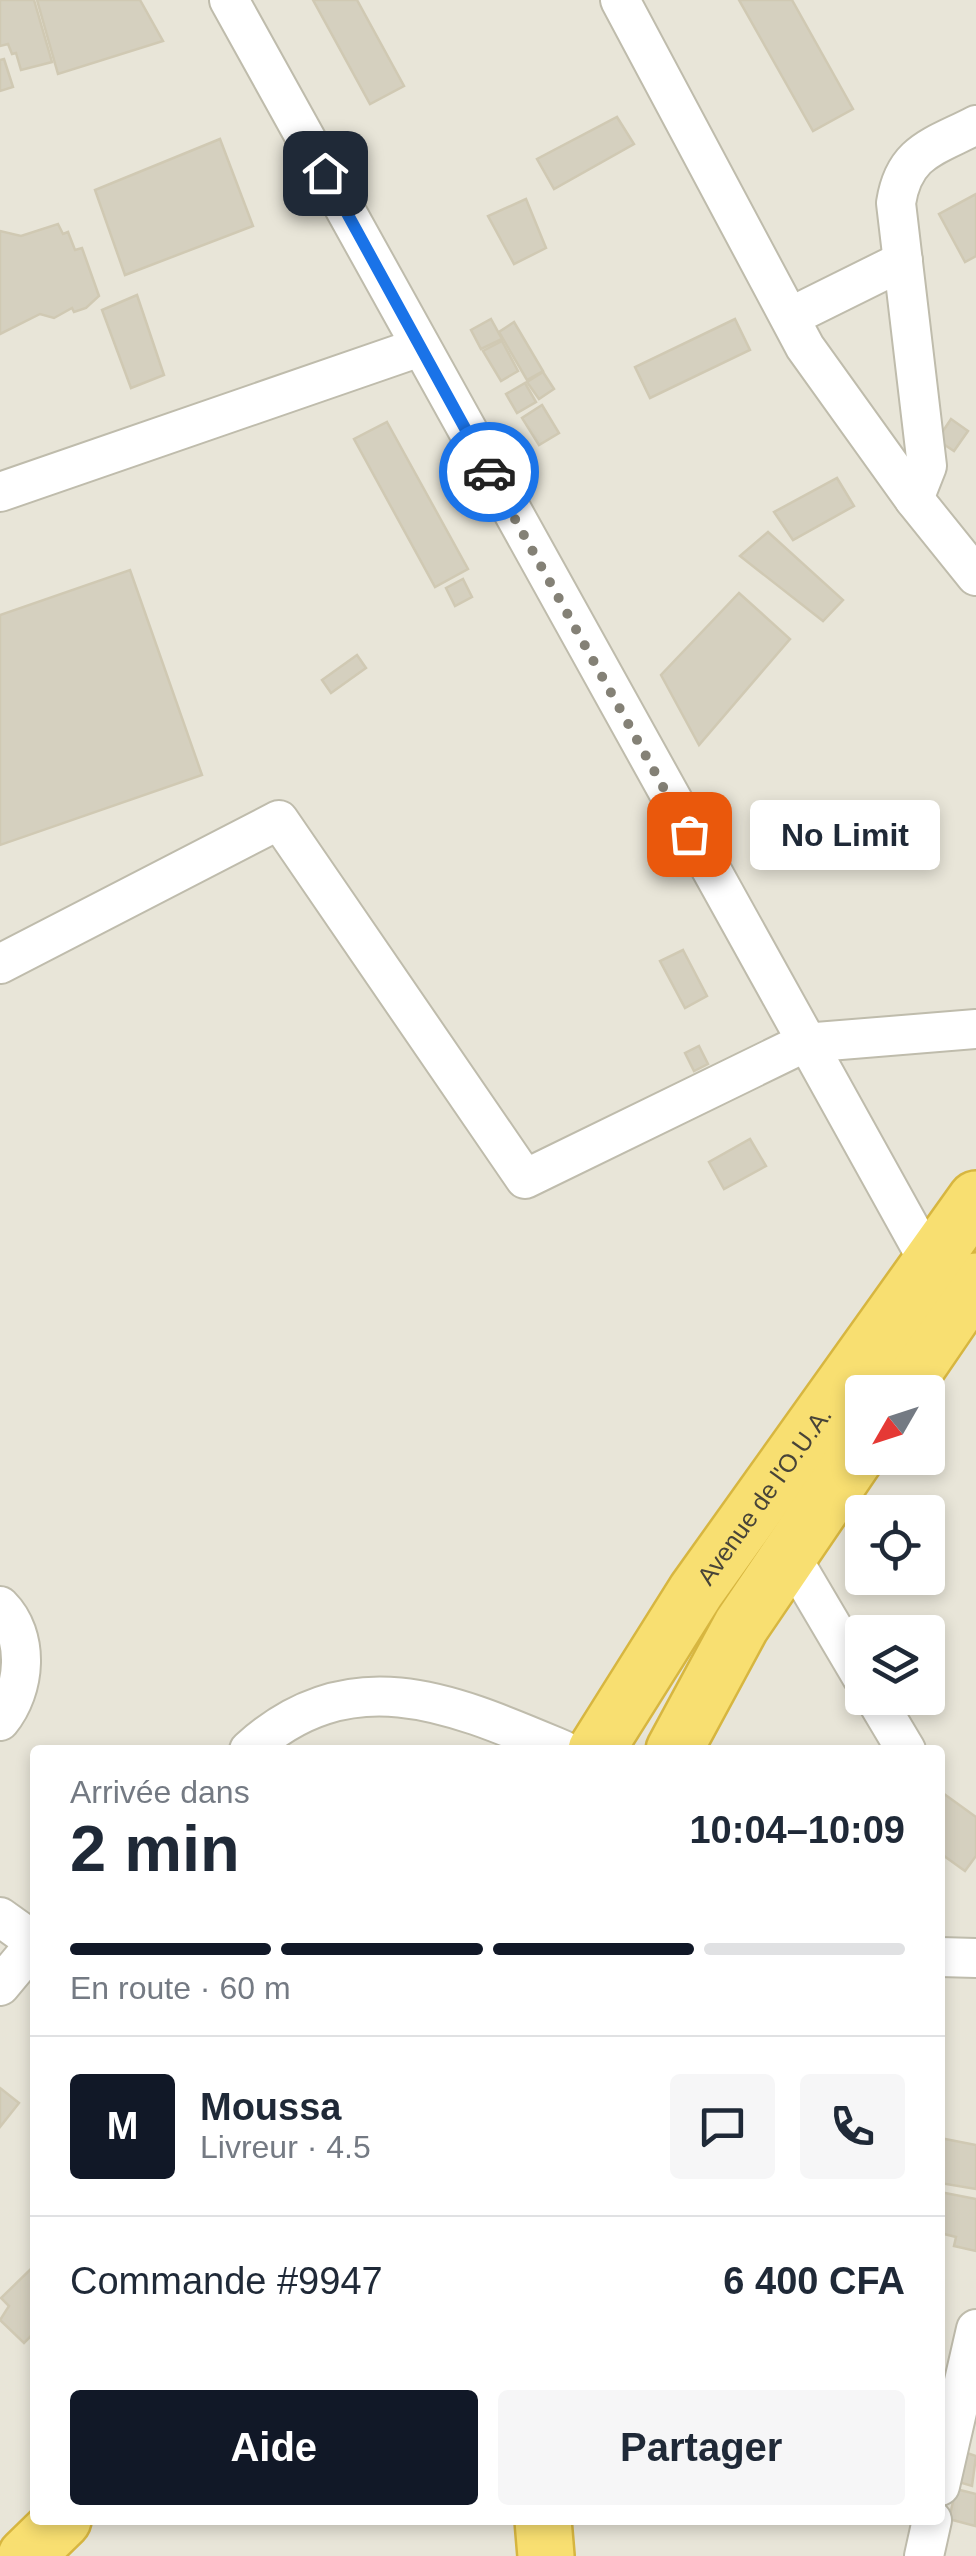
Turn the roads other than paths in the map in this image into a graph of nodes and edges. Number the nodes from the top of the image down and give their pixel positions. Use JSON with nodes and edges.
{"nodes":[{"id":1,"x":229,"y":0,"type":"edge"},
{"id":2,"x":620,"y":0,"type":"edge"},
{"id":3,"x":976,"y":125,"type":"edge"},
{"id":4,"x":903,"y":261,"type":"junction"},
{"id":5,"x":790,"y":317,"type":"junction"},
{"id":6,"x":420,"y":347,"type":"junction"},
{"id":7,"x":0,"y":492,"type":"edge"},
{"id":8,"x":914,"y":499,"type":"junction"},
{"id":9,"x":976,"y":576,"type":"edge"},
{"id":10,"x":0,"y":964,"type":"edge"},
{"id":11,"x":976,"y":1028,"type":"edge"},
{"id":12,"x":804,"y":1043,"type":"junction"},
{"id":13,"x":976,"y":1200,"type":"edge"},
{"id":14,"x":953,"y":1272,"type":"edge"},
{"id":15,"x":908,"y":1375,"type":"edge"},
{"id":16,"x":845,"y":1473,"type":"edge"},
{"id":17,"x":790,"y":1555,"type":"junction"},
{"id":18,"x":0,"y":1606,"type":"edge"},
{"id":19,"x":845,"y":1648,"type":"edge"},
{"id":20,"x":885,"y":1715,"type":"edge"},
{"id":21,"x":0,"y":1722,"type":"edge"},
{"id":22,"x":257,"y":1745,"type":"edge"},
{"id":23,"x":551,"y":1745,"type":"edge"},
{"id":24,"x":599,"y":1745,"type":"edge"},
{"id":25,"x":677,"y":1745,"type":"edge"},
{"id":26,"x":903,"y":1745,"type":"edge"},
{"id":27,"x":0,"y":1916,"type":"edge"},
{"id":28,"x":30,"y":1939,"type":"edge"},
{"id":29,"x":30,"y":1949,"type":"edge"},
{"id":30,"x":945,"y":1958,"type":"edge"},
{"id":31,"x":976,"y":1958,"type":"edge"},
{"id":32,"x":0,"y":1986,"type":"edge"},
{"id":33,"x":975,"y":2338,"type":"edge"},
{"id":34,"x":945,"y":2465,"type":"edge"},
{"id":35,"x":60,"y":2525,"type":"edge"},
{"id":36,"x":66,"y":2525,"type":"edge"},
{"id":37,"x":543,"y":2525,"type":"edge"},
{"id":38,"x":931,"y":2525,"type":"edge"},
{"id":39,"x":26,"y":2556,"type":"edge"},
{"id":40,"x":67,"y":2556,"type":"edge"},
{"id":41,"x":546,"y":2556,"type":"edge"},
{"id":42,"x":924,"y":2556,"type":"edge"}],
"edges":[{"from":1,"to":6,"type":"street"},
{"from":2,"to":5,"type":"street"},
{"from":3,"to":4,"type":"street"},
{"from":4,"to":5,"type":"street"},
{"from":4,"to":8,"type":"street"},
{"from":5,"to":8,"type":"street"},
{"from":6,"to":7,"type":"street"},
{"from":6,"to":12,"type":"street"},
{"from":8,"to":9,"type":"street"},
{"from":10,"to":12,"type":"street"},
{"from":11,"to":12,"type":"street"},
{"from":12,"to":14,"type":"street"},
{"from":13,"to":14,"type":"highway","name":"Avenue de l'O.U.A."},
{"from":14,"to":15,"type":"highway","name":"Avenue de l'O.U.A."},
{"from":14,"to":24,"type":"highway","name":"Avenue de l'O.U.A."},
{"from":16,"to":17,"type":"highway","name":"Avenue de l'O.U.A."},
{"from":17,"to":19,"type":"street"},
{"from":17,"to":25,"type":"highway","name":"Avenue de l'O.U.A."},
{"from":18,"to":21,"type":"street"},
{"from":20,"to":26,"type":"street"},
{"from":22,"to":23,"type":"street"},
{"from":27,"to":28,"type":"street"},
{"from":29,"to":32,"type":"street"},
{"from":30,"to":31,"type":"street"},
{"from":33,"to":34,"type":"street"},
{"from":35,"to":39,"type":"highway"},
{"from":36,"to":40,"type":"highway"},
{"from":37,"to":41,"type":"highway"},
{"from":38,"to":42,"type":"street"}]}
